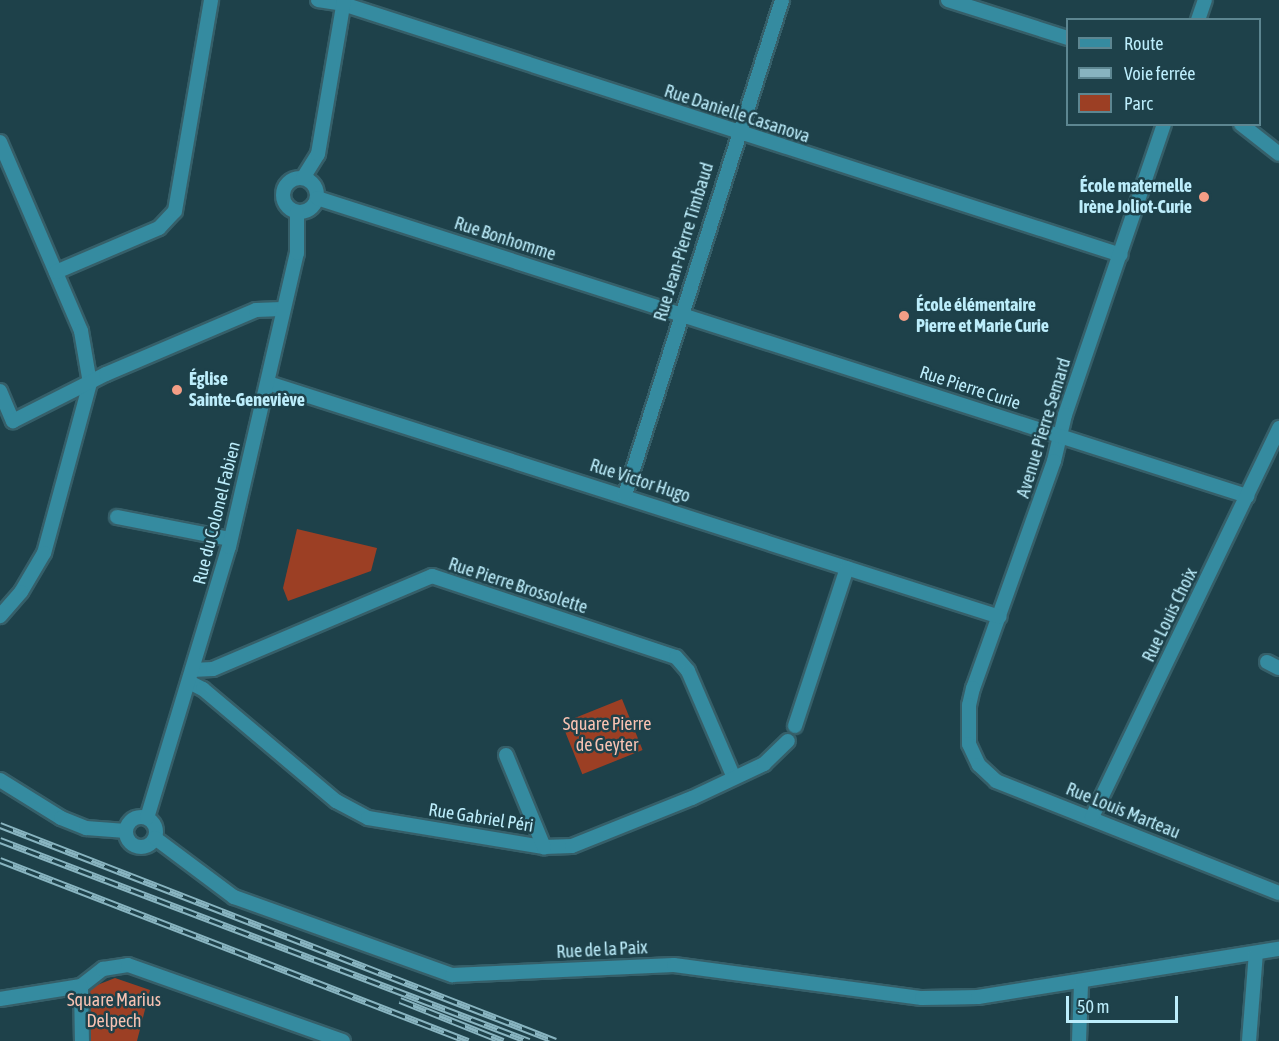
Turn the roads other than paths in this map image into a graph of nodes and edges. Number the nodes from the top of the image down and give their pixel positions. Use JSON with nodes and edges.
{"nodes":[{"id":1,"x":211,"y":0,"type":"edge"},
{"id":2,"x":318,"y":0,"type":"edge"},
{"id":3,"x":782,"y":0,"type":"edge"},
{"id":4,"x":948,"y":0,"type":"edge"},
{"id":5,"x":1205,"y":0,"type":"edge"},
{"id":6,"x":344,"y":2,"type":"edge"},
{"id":7,"x":1199,"y":18,"type":"edge"},
{"id":8,"x":1066,"y":37,"type":"edge"},
{"id":9,"x":1163,"y":126,"type":"edge"},
{"id":10,"x":1244,"y":126,"type":"edge"},
{"id":11,"x":736,"y":134,"type":"junction"},
{"id":12,"x":0,"y":142,"type":"edge"},
{"id":13,"x":1279,"y":154,"type":"edge"},
{"id":14,"x":303,"y":178,"type":"junction"},
{"id":15,"x":317,"y":198,"type":"junction"},
{"id":16,"x":297,"y":212,"type":"junction"},
{"id":17,"x":1121,"y":255,"type":"junction"},
{"id":18,"x":56,"y":272,"type":"junction"},
{"id":19,"x":282,"y":309,"type":"junction"},
{"id":20,"x":681,"y":314,"type":"junction"},
{"id":21,"x":268,"y":382,"type":"junction"},
{"id":22,"x":90,"y":383,"type":"junction"},
{"id":23,"x":0,"y":391,"type":"edge"},
{"id":24,"x":7,"y":424,"type":"edge"},
{"id":25,"x":1279,"y":428,"type":"edge"},
{"id":26,"x":1061,"y":437,"type":"junction"},
{"id":27,"x":625,"y":495,"type":"junction"},
{"id":28,"x":1247,"y":496,"type":"junction"},
{"id":29,"x":117,"y":517,"type":"dead end"},
{"id":30,"x":230,"y":539,"type":"junction"},
{"id":31,"x":847,"y":568,"type":"junction"},
{"id":32,"x":0,"y":616,"type":"edge"},
{"id":33,"x":1000,"y":617,"type":"junction"},
{"id":34,"x":190,"y":676,"type":"junction"},
{"id":35,"x":795,"y":726,"type":"dead end"},
{"id":36,"x":788,"y":741,"type":"dead end"},
{"id":37,"x":969,"y":744,"type":"joint"},
{"id":38,"x":506,"y":755,"type":"dead end"},
{"id":39,"x":734,"y":778,"type":"junction"},
{"id":40,"x":0,"y":780,"type":"edge"},
{"id":41,"x":1092,"y":817,"type":"junction"},
{"id":42,"x":147,"y":818,"type":"junction"},
{"id":43,"x":126,"y":831,"type":"junction"},
{"id":44,"x":155,"y":838,"type":"junction"},
{"id":45,"x":544,"y":847,"type":"junction"},
{"id":46,"x":1279,"y":893,"type":"edge"},
{"id":47,"x":1279,"y":949,"type":"edge"},
{"id":48,"x":1256,"y":953,"type":"junction"},
{"id":49,"x":1081,"y":983,"type":"junction"},
{"id":50,"x":81,"y":986,"type":"junction"},
{"id":51,"x":0,"y":999,"type":"edge"},
{"id":52,"x":82,"y":1041,"type":"edge"},
{"id":53,"x":343,"y":1041,"type":"edge"},
{"id":54,"x":1079,"y":1041,"type":"edge"},
{"id":55,"x":1249,"y":1041,"type":"edge"}],
"edges":[{"from":1,"to":18,"type":"street"},
{"from":2,"to":6,"type":"street","name":"Rue Danielle Casanova"},
{"from":3,"to":11,"type":"street","name":"Rue Jean-Pierre Timbaud"},
{"from":4,"to":8,"type":"street"},
{"from":5,"to":7,"type":"street"},
{"from":6,"to":11,"type":"street","name":"Rue Danielle Casanova"},
{"from":6,"to":14,"type":"street","name":"Rue du Colonel Fabien"},
{"from":9,"to":17,"type":"street","name":"Avenue Pierre Semard"},
{"from":10,"to":13,"type":"street"},
{"from":11,"to":17,"type":"street","name":"Rue Danielle Casanova"},
{"from":11,"to":20,"type":"street","name":"Rue Jean-Pierre Timbaud"},
{"from":12,"to":18,"type":"street"},
{"from":14,"to":15,"type":"street"},
{"from":14,"to":16,"type":"street","name":"Rue du Colonel Fabien"},
{"from":15,"to":16,"type":"street"},
{"from":15,"to":20,"type":"street","name":"Rue Bonhomme"},
{"from":16,"to":19,"type":"street","name":"Rue du Colonel Fabien"},
{"from":17,"to":26,"type":"street","name":"Avenue Pierre Semard"},
{"from":18,"to":22,"type":"street"},
{"from":19,"to":21,"type":"street","name":"Rue du Colonel Fabien"},
{"from":19,"to":22,"type":"street"},
{"from":20,"to":26,"type":"street","name":"Rue Pierre Curie"},
{"from":20,"to":27,"type":"street","name":"Rue Jean-Pierre Timbaud"},
{"from":21,"to":27,"type":"street","name":"Rue Victor Hugo"},
{"from":21,"to":30,"type":"street","name":"Rue du Colonel Fabien"},
{"from":22,"to":24,"type":"street"},
{"from":22,"to":32,"type":"street"},
{"from":23,"to":24,"type":"street"},
{"from":25,"to":28,"type":"street","name":"Rue Louis Choix"},
{"from":26,"to":28,"type":"street","name":"Rue Pierre Curie"},
{"from":26,"to":33,"type":"street","name":"Avenue Pierre Semard"},
{"from":27,"to":31,"type":"street","name":"Rue Victor Hugo"},
{"from":28,"to":41,"type":"street","name":"Rue Louis Choix"},
{"from":29,"to":30,"type":"street"},
{"from":30,"to":34,"type":"street","name":"Rue du Colonel Fabien"},
{"from":31,"to":33,"type":"street","name":"Rue Victor Hugo"},
{"from":31,"to":35,"type":"street"},
{"from":33,"to":37,"type":"street","name":"Avenue Pierre Semard"},
{"from":34,"to":39,"type":"street","name":"Rue Pierre Brossolette"},
{"from":34,"to":42,"type":"street","name":"Rue du Colonel Fabien"},
{"from":34,"to":45,"type":"street","name":"Rue Gabriel Péri"},
{"from":36,"to":39,"type":"street","name":"Rue Gabriel Péri"},
{"from":37,"to":41,"type":"street","name":"Rue Louis Marteau"},
{"from":38,"to":45,"type":"street"},
{"from":39,"to":45,"type":"street","name":"Rue Gabriel Péri"},
{"from":40,"to":43,"type":"street"},
{"from":41,"to":46,"type":"street","name":"Rue Louis Marteau"},
{"from":42,"to":43,"type":"street"},
{"from":42,"to":44,"type":"street"},
{"from":43,"to":44,"type":"street"},
{"from":44,"to":49,"type":"street","name":"Rue de la Paix"},
{"from":47,"to":48,"type":"street","name":"Rue de la Paix"},
{"from":48,"to":49,"type":"street","name":"Rue de la Paix"},
{"from":48,"to":55,"type":"street"},
{"from":49,"to":54,"type":"street"},
{"from":50,"to":51,"type":"street"},
{"from":50,"to":52,"type":"street"},
{"from":50,"to":53,"type":"street"}]}
